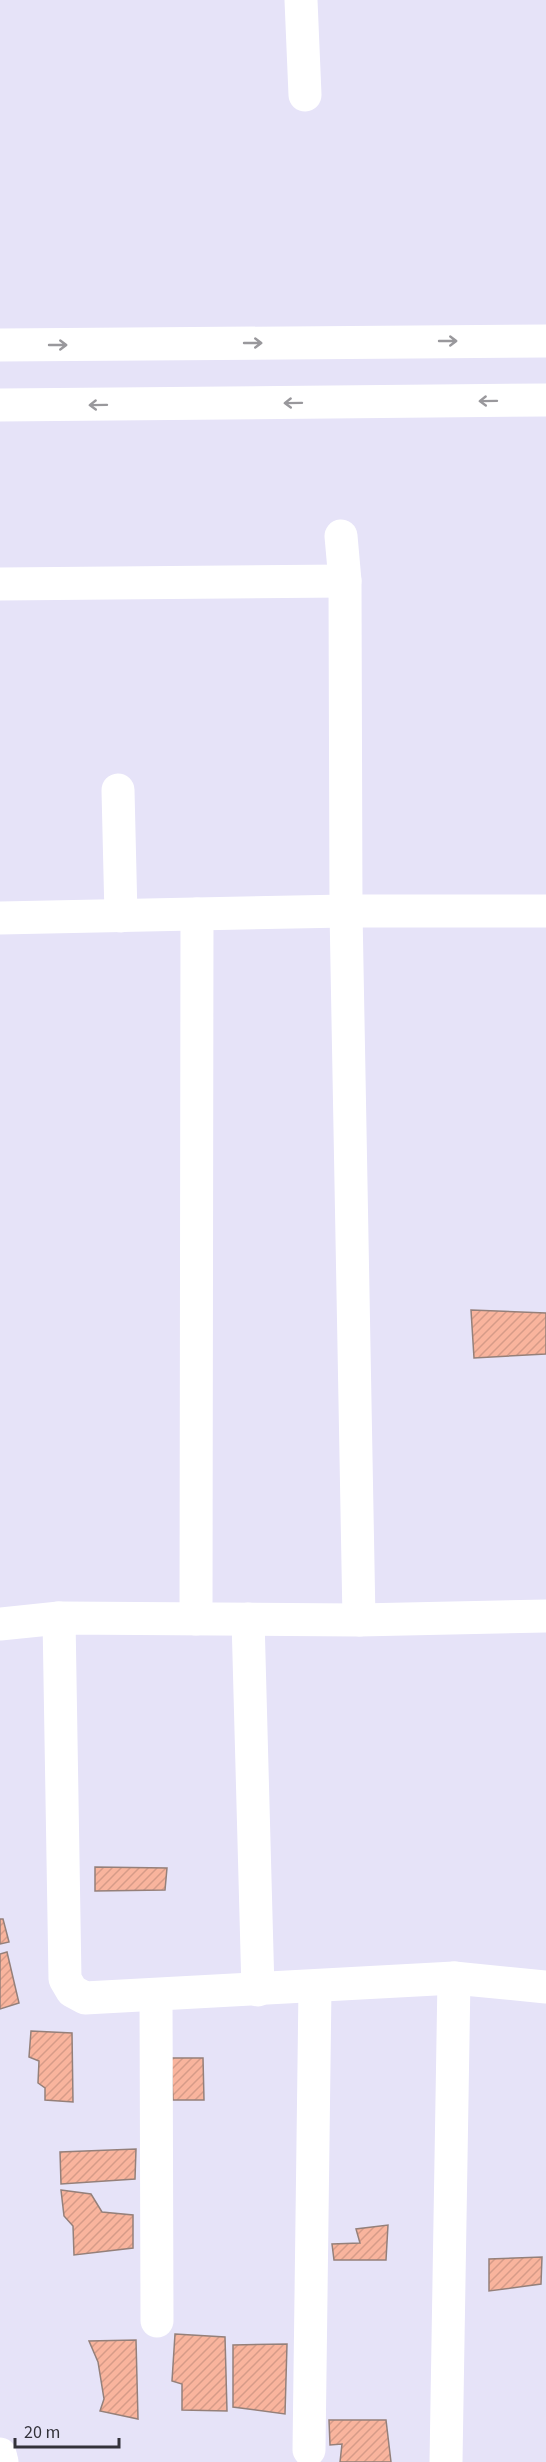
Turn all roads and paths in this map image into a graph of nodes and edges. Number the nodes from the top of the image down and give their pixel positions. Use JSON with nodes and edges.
{"nodes":[{"id":1,"x":301,"y":0,"type":"edge"},
{"id":2,"x":305,"y":96,"type":"dead end"},
{"id":3,"x":546,"y":341,"type":"edge"},
{"id":4,"x":0,"y":345,"type":"edge"},
{"id":5,"x":546,"y":400,"type":"edge"},
{"id":6,"x":0,"y":405,"type":"edge"},
{"id":7,"x":341,"y":536,"type":"dead end"},
{"id":8,"x":345,"y":581,"type":"junction"},
{"id":9,"x":0,"y":584,"type":"edge"},
{"id":10,"x":118,"y":790,"type":"dead end"},
{"id":11,"x":346,"y":911,"type":"junction"},
{"id":12,"x":546,"y":911,"type":"edge"},
{"id":13,"x":197,"y":914,"type":"junction"},
{"id":14,"x":121,"y":916,"type":"junction"},
{"id":15,"x":0,"y":918,"type":"edge"},
{"id":16,"x":546,"y":1616,"type":"edge"},
{"id":17,"x":59,"y":1618,"type":"junction"},
{"id":18,"x":196,"y":1619,"type":"junction"},
{"id":19,"x":248,"y":1619,"type":"junction"},
{"id":20,"x":359,"y":1620,"type":"junction"},
{"id":21,"x":0,"y":1624,"type":"edge"},
{"id":22,"x":454,"y":1978,"type":"junction"},
{"id":23,"x":315,"y":1987,"type":"junction"},
{"id":24,"x":546,"y":1987,"type":"edge"},
{"id":25,"x":258,"y":1990,"type":"junction"},
{"id":26,"x":156,"y":1995,"type":"junction"},
{"id":27,"x":157,"y":2321,"type":"dead end"},
{"id":28,"x":309,"y":2450,"type":"dead end"},
{"id":29,"x":0,"y":2454,"type":"edge"},
{"id":30,"x":2,"y":2462,"type":"edge"},
{"id":31,"x":446,"y":2462,"type":"edge"}],
"edges":[{"from":1,"to":2,"type":"street"},
{"from":4,"to":3,"type":"street","one_way":true},
{"from":5,"to":6,"type":"street","one_way":true},
{"from":7,"to":8,"type":"street"},
{"from":8,"to":9,"type":"street"},
{"from":8,"to":11,"type":"street"},
{"from":10,"to":14,"type":"street"},
{"from":11,"to":12,"type":"street"},
{"from":11,"to":13,"type":"street"},
{"from":11,"to":20,"type":"street"},
{"from":13,"to":14,"type":"street"},
{"from":13,"to":18,"type":"street"},
{"from":14,"to":15,"type":"street"},
{"from":16,"to":20,"type":"street"},
{"from":17,"to":18,"type":"street"},
{"from":17,"to":21,"type":"street"},
{"from":17,"to":26,"type":"street"},
{"from":18,"to":19,"type":"street"},
{"from":19,"to":20,"type":"street"},
{"from":19,"to":25,"type":"street"},
{"from":22,"to":23,"type":"street"},
{"from":22,"to":24,"type":"street"},
{"from":22,"to":31,"type":"street"},
{"from":23,"to":25,"type":"street"},
{"from":23,"to":28,"type":"street"},
{"from":25,"to":26,"type":"street"},
{"from":26,"to":27,"type":"street"},
{"from":29,"to":30,"type":"street"}]}
